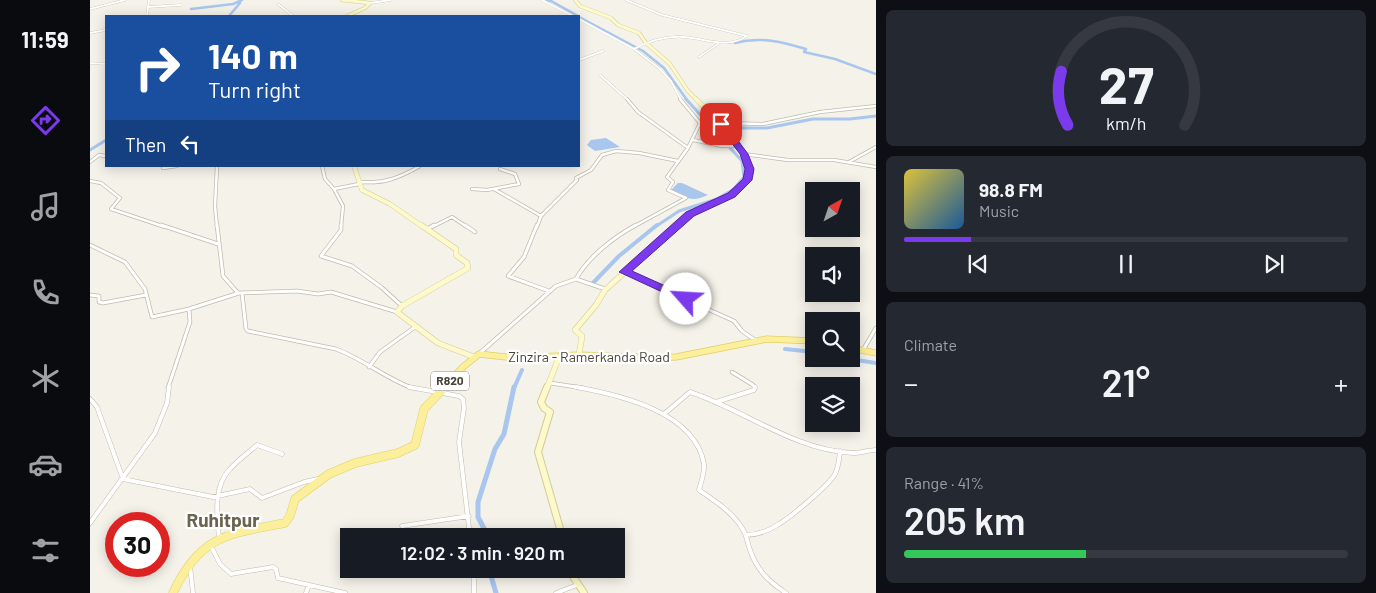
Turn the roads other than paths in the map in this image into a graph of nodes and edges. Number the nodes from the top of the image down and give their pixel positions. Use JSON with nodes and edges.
{"nodes":[{"id":1,"x":125,"y":0,"type":"edge"},
{"id":2,"x":149,"y":0,"type":"edge"},
{"id":3,"x":342,"y":0,"type":"edge"},
{"id":4,"x":391,"y":0,"type":"edge"},
{"id":5,"x":542,"y":0,"type":"edge"},
{"id":6,"x":575,"y":0,"type":"edge"},
{"id":7,"x":626,"y":0,"type":"edge"},
{"id":8,"x":370,"y":3,"type":"junction"},
{"id":9,"x":278,"y":4,"type":"dead end"},
{"id":10,"x":181,"y":5,"type":"dead end"},
{"id":11,"x":148,"y":7,"type":"junction"},
{"id":12,"x":90,"y":9,"type":"edge"},
{"id":13,"x":147,"y":15,"type":"edge"},
{"id":14,"x":292,"y":15,"type":"edge"},
{"id":15,"x":349,"y":15,"type":"edge"},
{"id":16,"x":571,"y":15,"type":"edge"},
{"id":17,"x":580,"y":20,"type":"edge"},
{"id":18,"x":105,"y":30,"type":"edge"},
{"id":19,"x":90,"y":33,"type":"edge"},
{"id":20,"x":646,"y":43,"type":"junction"},
{"id":21,"x":719,"y":44,"type":"junction"},
{"id":22,"x":634,"y":48,"type":"junction"},
{"id":23,"x":603,"y":51,"type":"dead end"},
{"id":24,"x":700,"y":57,"type":"dead end"},
{"id":25,"x":580,"y":60,"type":"edge"},
{"id":26,"x":90,"y":63,"type":"edge"},
{"id":27,"x":105,"y":64,"type":"edge"},
{"id":28,"x":600,"y":75,"type":"dead end"},
{"id":29,"x":876,"y":106,"type":"edge"},
{"id":30,"x":722,"y":125,"type":"junction"},
{"id":31,"x":693,"y":140,"type":"junction"},
{"id":32,"x":737,"y":146,"type":"junction"},
{"id":33,"x":876,"y":147,"type":"edge"},
{"id":34,"x":688,"y":148,"type":"junction"},
{"id":35,"x":744,"y":154,"type":"junction"},
{"id":36,"x":105,"y":156,"type":"edge"},
{"id":37,"x":678,"y":161,"type":"junction"},
{"id":38,"x":90,"y":162,"type":"edge"},
{"id":39,"x":848,"y":162,"type":"junction"},
{"id":40,"x":170,"y":167,"type":"edge"},
{"id":41,"x":218,"y":167,"type":"edge"},
{"id":42,"x":322,"y":167,"type":"edge"},
{"id":43,"x":354,"y":167,"type":"edge"},
{"id":44,"x":418,"y":167,"type":"edge"},
{"id":45,"x":163,"y":168,"type":"dead end"},
{"id":46,"x":500,"y":169,"type":"dead end"},
{"id":47,"x":876,"y":169,"type":"edge"},
{"id":48,"x":90,"y":181,"type":"edge"},
{"id":49,"x":360,"y":183,"type":"junction"},
{"id":50,"x":334,"y":189,"type":"junction"},
{"id":51,"x":472,"y":189,"type":"dead end"},
{"id":52,"x":494,"y":189,"type":"junction"},
{"id":53,"x":541,"y":216,"type":"junction"},
{"id":54,"x":427,"y":229,"type":"junction"},
{"id":55,"x":475,"y":232,"type":"dead end"},
{"id":56,"x":218,"y":244,"type":"junction"},
{"id":57,"x":90,"y":245,"type":"edge"},
{"id":58,"x":624,"y":272,"type":"junction"},
{"id":59,"x":576,"y":279,"type":"junction"},
{"id":60,"x":605,"y":290,"type":"junction"},
{"id":61,"x":549,"y":291,"type":"junction"},
{"id":62,"x":240,"y":293,"type":"junction"},
{"id":63,"x":146,"y":295,"type":"junction"},
{"id":64,"x":90,"y":296,"type":"edge"},
{"id":65,"x":402,"y":306,"type":"junction"},
{"id":66,"x":189,"y":309,"type":"junction"},
{"id":67,"x":397,"y":312,"type":"junction"},
{"id":68,"x":415,"y":327,"type":"junction"},
{"id":69,"x":876,"y":328,"type":"edge"},
{"id":70,"x":754,"y":340,"type":"junction"},
{"id":71,"x":805,"y":340,"type":"edge"},
{"id":72,"x":860,"y":350,"type":"edge"},
{"id":73,"x":863,"y":351,"type":"junction"},
{"id":74,"x":876,"y":353,"type":"edge"},
{"id":75,"x":477,"y":355,"type":"junction"},
{"id":76,"x":579,"y":355,"type":"junction"},
{"id":77,"x":559,"y":357,"type":"junction"},
{"id":78,"x":369,"y":366,"type":"junction"},
{"id":79,"x":732,"y":372,"type":"dead end"},
{"id":80,"x":548,"y":383,"type":"junction"},
{"id":81,"x":439,"y":392,"type":"junction"},
{"id":82,"x":90,"y":399,"type":"edge"},
{"id":83,"x":715,"y":402,"type":"junction"},
{"id":84,"x":664,"y":414,"type":"junction"},
{"id":85,"x":876,"y":450,"type":"edge"},
{"id":86,"x":840,"y":451,"type":"junction"},
{"id":87,"x":282,"y":454,"type":"dead end"},
{"id":88,"x":321,"y":478,"type":"junction"},
{"id":89,"x":123,"y":479,"type":"junction"},
{"id":90,"x":219,"y":496,"type":"junction"},
{"id":91,"x":469,"y":516,"type":"junction"},
{"id":92,"x":90,"y":523,"type":"edge"},
{"id":93,"x":402,"y":526,"type":"dead end"},
{"id":94,"x":470,"y":528,"type":"edge"},
{"id":95,"x":560,"y":528,"type":"edge"},
{"id":96,"x":746,"y":535,"type":"junction"},
{"id":97,"x":219,"y":538,"type":"junction"},
{"id":98,"x":209,"y":544,"type":"junction"},
{"id":99,"x":190,"y":566,"type":"junction"},
{"id":100,"x":474,"y":578,"type":"edge"},
{"id":101,"x":574,"y":578,"type":"edge"},
{"id":102,"x":309,"y":585,"type":"junction"},
{"id":103,"x":578,"y":585,"type":"junction"},
{"id":104,"x":173,"y":593,"type":"edge"},
{"id":105,"x":193,"y":593,"type":"edge"},
{"id":106,"x":306,"y":593,"type":"edge"},
{"id":107,"x":345,"y":593,"type":"edge"},
{"id":108,"x":474,"y":593,"type":"edge"},
{"id":109,"x":556,"y":593,"type":"edge"},
{"id":110,"x":584,"y":593,"type":"edge"},
{"id":111,"x":786,"y":593,"type":"edge"}],
"edges":[{"from":1,"to":12,"type":"street"},
{"from":2,"to":11,"type":"street"},
{"from":3,"to":8,"type":"street"},
{"from":4,"to":8,"type":"street"},
{"from":5,"to":16,"type":"street"},
{"from":6,"to":20,"type":"street"},
{"from":7,"to":21,"type":"street"},
{"from":8,"to":15,"type":"street"},
{"from":9,"to":14,"type":"street"},
{"from":10,"to":11,"type":"street"},
{"from":11,"to":13,"type":"street"},
{"from":17,"to":22,"type":"street"},
{"from":18,"to":19,"type":"street"},
{"from":20,"to":21,"type":"street"},
{"from":20,"to":22,"type":"street"},
{"from":20,"to":30,"type":"street"},
{"from":21,"to":24,"type":"street"},
{"from":22,"to":31,"type":"street"},
{"from":23,"to":25,"type":"street"},
{"from":26,"to":27,"type":"street"},
{"from":28,"to":34,"type":"street"},
{"from":29,"to":30,"type":"street"},
{"from":30,"to":32,"type":"street"},
{"from":31,"to":32,"type":"street"},
{"from":31,"to":34,"type":"street"},
{"from":32,"to":35,"type":"street"},
{"from":33,"to":39,"type":"street"},
{"from":34,"to":37,"type":"street"},
{"from":35,"to":39,"type":"street"},
{"from":35,"to":58,"type":"street"},
{"from":36,"to":38,"type":"street"},
{"from":37,"to":53,"type":"street"},
{"from":37,"to":59,"type":"street"},
{"from":39,"to":47,"type":"street"},
{"from":40,"to":45,"type":"street"},
{"from":41,"to":56,"type":"street"},
{"from":42,"to":50,"type":"street"},
{"from":43,"to":49,"type":"street"},
{"from":44,"to":49,"type":"street"},
{"from":46,"to":52,"type":"street"},
{"from":48,"to":56,"type":"street"},
{"from":49,"to":50,"type":"street"},
{"from":49,"to":54,"type":"street"},
{"from":50,"to":65,"type":"street"},
{"from":51,"to":52,"type":"street"},
{"from":52,"to":53,"type":"street"},
{"from":53,"to":61,"type":"street"},
{"from":54,"to":55,"type":"street"},
{"from":54,"to":65,"type":"street"},
{"from":56,"to":62,"type":"street"},
{"from":57,"to":63,"type":"street"},
{"from":58,"to":60,"type":"street"},
{"from":58,"to":70,"type":"street"},
{"from":59,"to":60,"type":"street"},
{"from":59,"to":61,"type":"street"},
{"from":60,"to":76,"type":"street"},
{"from":61,"to":75,"type":"street"},
{"from":62,"to":66,"type":"street"},
{"from":62,"to":67,"type":"street"},
{"from":62,"to":78,"type":"street"},
{"from":63,"to":64,"type":"street"},
{"from":63,"to":66,"type":"street"},
{"from":65,"to":67,"type":"street"},
{"from":66,"to":89,"type":"street"},
{"from":67,"to":68,"type":"street"},
{"from":68,"to":75,"type":"street"},
{"from":68,"to":78,"type":"street"},
{"from":69,"to":73,"type":"street"},
{"from":70,"to":71,"type":"main road","name":"Zinzira - Ramerkanda Road"},
{"from":70,"to":76,"type":"main road","name":"Zinzira - Ramerkanda Road"},
{"from":72,"to":73,"type":"main road"},
{"from":73,"to":74,"type":"main road"},
{"from":75,"to":77,"type":"main road","name":"Zinzira - Ramerkanda Road"},
{"from":75,"to":81,"type":"main road","number":"R820"},
{"from":76,"to":77,"type":"main road","name":"Zinzira - Ramerkanda Road"},
{"from":77,"to":80,"type":"street"},
{"from":78,"to":81,"type":"street"},
{"from":79,"to":83,"type":"street"},
{"from":80,"to":84,"type":"street"},
{"from":80,"to":95,"type":"street"},
{"from":81,"to":88,"type":"main road","number":"R820"},
{"from":81,"to":91,"type":"street"},
{"from":82,"to":89,"type":"street"},
{"from":83,"to":84,"type":"street"},
{"from":83,"to":86,"type":"street"},
{"from":84,"to":96,"type":"street"},
{"from":85,"to":86,"type":"street"},
{"from":86,"to":96,"type":"street"},
{"from":87,"to":90,"type":"street"},
{"from":88,"to":90,"type":"street"},
{"from":88,"to":97,"type":"main road","number":"R820"},
{"from":89,"to":90,"type":"street"},
{"from":89,"to":92,"type":"street"},
{"from":90,"to":97,"type":"street"},
{"from":91,"to":93,"type":"street"},
{"from":91,"to":94,"type":"street"},
{"from":96,"to":111,"type":"street"},
{"from":97,"to":98,"type":"main road","number":"R820"},
{"from":98,"to":99,"type":"main road","number":"R820"},
{"from":98,"to":102,"type":"street"},
{"from":99,"to":104,"type":"main road","number":"R820"},
{"from":99,"to":105,"type":"street"},
{"from":100,"to":108,"type":"street"},
{"from":101,"to":103,"type":"street"},
{"from":102,"to":106,"type":"street"},
{"from":102,"to":107,"type":"street"},
{"from":103,"to":109,"type":"street"},
{"from":103,"to":110,"type":"street"}]}
